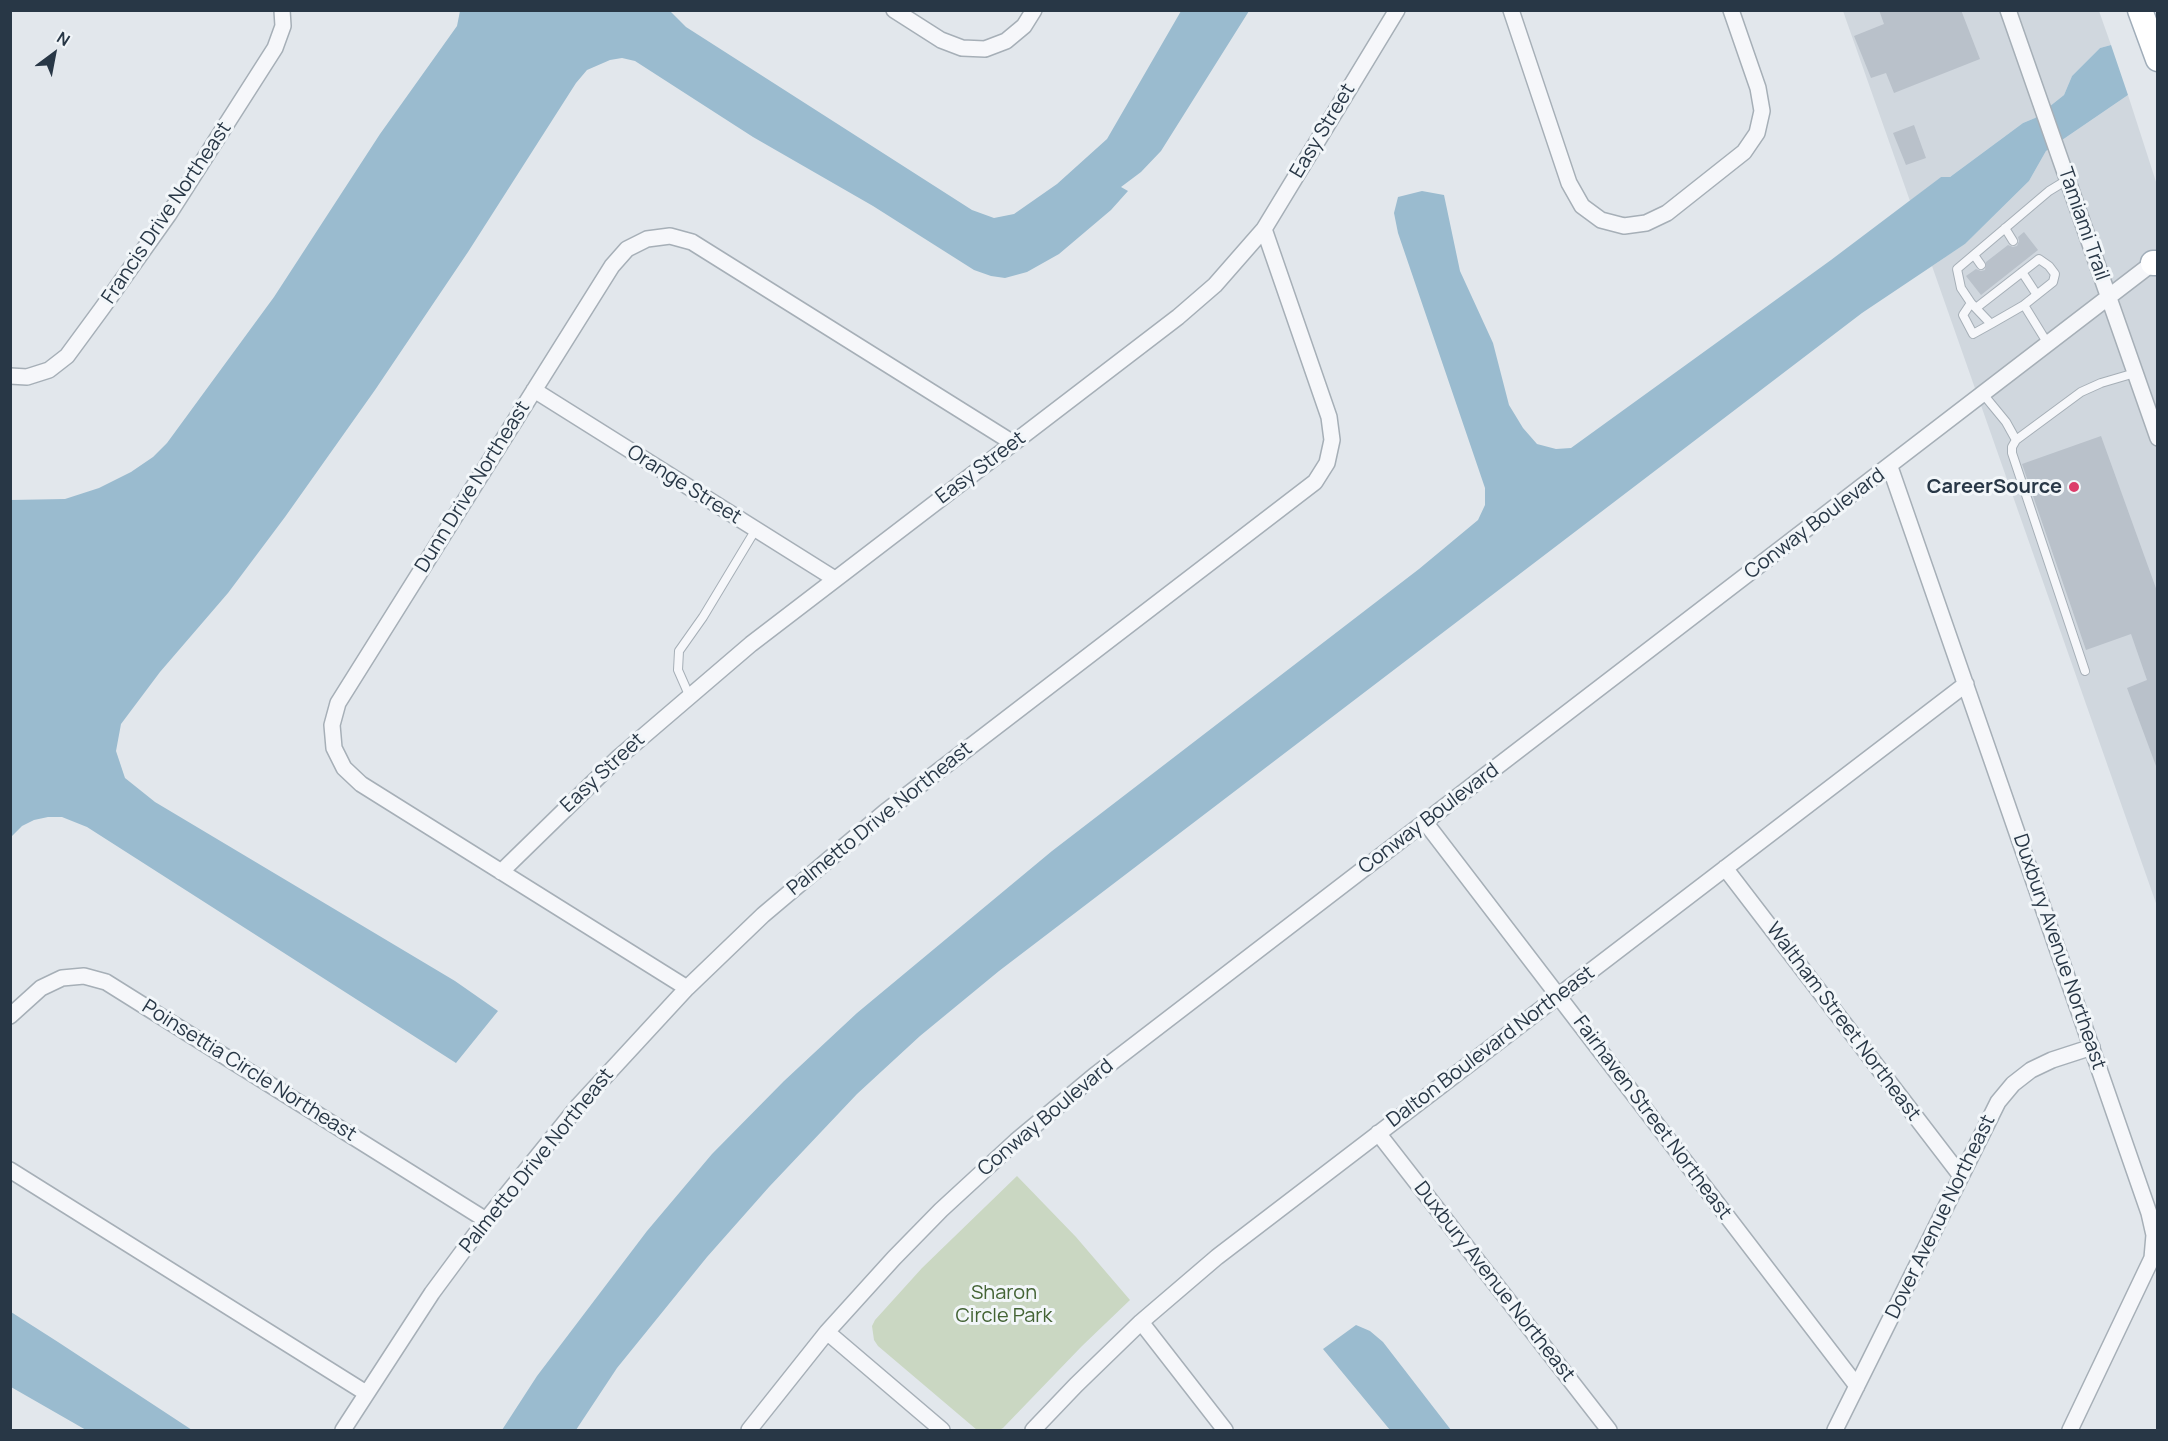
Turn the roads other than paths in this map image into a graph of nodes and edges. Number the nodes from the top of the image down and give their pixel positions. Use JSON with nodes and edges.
{"nodes":[{"id":1,"x":282,"y":10,"type":"edge"},
{"id":2,"x":894,"y":10,"type":"edge"},
{"id":3,"x":1034,"y":10,"type":"edge"},
{"id":4,"x":1397,"y":10,"type":"edge"},
{"id":5,"x":1511,"y":10,"type":"edge"},
{"id":6,"x":1731,"y":10,"type":"edge"},
{"id":7,"x":2008,"y":10,"type":"edge"},
{"id":8,"x":2140,"y":10,"type":"edge"},
{"id":9,"x":2157,"y":59,"type":"edge"},
{"id":10,"x":2067,"y":180,"type":"junction"},
{"id":11,"x":2005,"y":228,"type":"junction"},
{"id":12,"x":1264,"y":229,"type":"junction"},
{"id":13,"x":2013,"y":241,"type":"dead end"},
{"id":14,"x":1974,"y":255,"type":"junction"},
{"id":15,"x":2156,"y":262,"type":"edge"},
{"id":16,"x":1981,"y":265,"type":"dead end"},
{"id":17,"x":2022,"y":272,"type":"junction"},
{"id":18,"x":2037,"y":295,"type":"junction"},
{"id":19,"x":2109,"y":298,"type":"junction"},
{"id":20,"x":1973,"y":305,"type":"junction"},
{"id":21,"x":2024,"y":305,"type":"junction"},
{"id":22,"x":1991,"y":324,"type":"junction"},
{"id":23,"x":2048,"y":344,"type":"junction"},
{"id":24,"x":2135,"y":373,"type":"junction"},
{"id":25,"x":10,"y":376,"type":"edge"},
{"id":26,"x":534,"y":390,"type":"junction"},
{"id":27,"x":1983,"y":394,"type":"junction"},
{"id":28,"x":2157,"y":438,"type":"edge"},
{"id":29,"x":2016,"y":440,"type":"junction"},
{"id":30,"x":1013,"y":443,"type":"junction"},
{"id":31,"x":1890,"y":466,"type":"junction"},
{"id":32,"x":756,"y":529,"type":"junction"},
{"id":33,"x":835,"y":579,"type":"junction"},
{"id":34,"x":2085,"y":672,"type":"dead end"},
{"id":35,"x":1966,"y":684,"type":"junction"},
{"id":36,"x":690,"y":695,"type":"junction"},
{"id":37,"x":1425,"y":822,"type":"junction"},
{"id":38,"x":1725,"y":868,"type":"junction"},
{"id":39,"x":501,"y":872,"type":"junction"},
{"id":40,"x":687,"y":988,"type":"junction"},
{"id":41,"x":1558,"y":996,"type":"junction"},
{"id":42,"x":10,"y":1016,"type":"edge"},
{"id":43,"x":2092,"y":1047,"type":"junction"},
{"id":44,"x":1378,"y":1133,"type":"junction"},
{"id":45,"x":10,"y":1170,"type":"edge"},
{"id":46,"x":1961,"y":1176,"type":"junction"},
{"id":47,"x":486,"y":1220,"type":"junction"},
{"id":48,"x":1141,"y":1322,"type":"junction"},
{"id":49,"x":827,"y":1332,"type":"junction"},
{"id":50,"x":1857,"y":1386,"type":"junction"},
{"id":51,"x":366,"y":1393,"type":"junction"},
{"id":52,"x":343,"y":1431,"type":"edge"},
{"id":53,"x":749,"y":1431,"type":"edge"},
{"id":54,"x":942,"y":1431,"type":"edge"},
{"id":55,"x":1033,"y":1431,"type":"edge"},
{"id":56,"x":1226,"y":1431,"type":"edge"},
{"id":57,"x":1609,"y":1431,"type":"edge"},
{"id":58,"x":1835,"y":1431,"type":"edge"},
{"id":59,"x":2070,"y":1431,"type":"edge"}],
"edges":[{"from":1,"to":25,"type":"street","name":"Francis Drive Northeast"},
{"from":2,"to":3,"type":"street"},
{"from":4,"to":12,"type":"street","name":"Easy Street"},
{"from":5,"to":6,"type":"street"},
{"from":7,"to":10,"type":"street","name":"Tamiami Trail"},
{"from":8,"to":9,"type":"main road"},
{"from":10,"to":11,"type":"lane"},
{"from":10,"to":19,"type":"street","name":"Tamiami Trail"},
{"from":11,"to":13,"type":"lane"},
{"from":11,"to":14,"type":"lane"},
{"from":12,"to":30,"type":"street","name":"Easy Street"},
{"from":12,"to":40,"type":"street","name":"Palmetto Drive Northeast"},
{"from":14,"to":16,"type":"lane"},
{"from":14,"to":20,"type":"lane"},
{"from":15,"to":19,"type":"street","name":"Conway Boulevard"},
{"from":17,"to":18,"type":"lane"},
{"from":17,"to":18,"type":"lane"},
{"from":17,"to":20,"type":"lane"},
{"from":18,"to":21,"type":"lane"},
{"from":19,"to":23,"type":"street","name":"Conway Boulevard"},
{"from":19,"to":24,"type":"street","name":"Tamiami Trail"},
{"from":20,"to":22,"type":"lane"},
{"from":20,"to":22,"type":"lane"},
{"from":21,"to":22,"type":"lane"},
{"from":21,"to":23,"type":"lane"},
{"from":23,"to":27,"type":"street","name":"Conway Boulevard"},
{"from":24,"to":28,"type":"street","name":"Tamiami Trail"},
{"from":24,"to":29,"type":"lane"},
{"from":26,"to":30,"type":"street","name":"Dunn Drive Northeast"},
{"from":26,"to":32,"type":"street","name":"Orange Street"},
{"from":26,"to":39,"type":"street","name":"Dunn Drive Northeast"},
{"from":27,"to":29,"type":"lane"},
{"from":27,"to":31,"type":"street","name":"Conway Boulevard"},
{"from":29,"to":34,"type":"lane"},
{"from":30,"to":33,"type":"street","name":"Easy Street"},
{"from":31,"to":35,"type":"street","name":"Duxbury Avenue Northeast"},
{"from":31,"to":37,"type":"street","name":"Conway Boulevard"},
{"from":32,"to":33,"type":"street","name":"Orange Street"},
{"from":32,"to":36,"type":"lane"},
{"from":33,"to":36,"type":"street","name":"Easy Street"},
{"from":35,"to":38,"type":"street","name":"Dalton Boulevard Northeast"},
{"from":35,"to":43,"type":"street","name":"Duxbury Avenue Northeast"},
{"from":36,"to":39,"type":"street","name":"Easy Street"},
{"from":37,"to":41,"type":"street","name":"Fairhaven Street Northeast"},
{"from":37,"to":49,"type":"street","name":"Conway Boulevard"},
{"from":38,"to":41,"type":"street","name":"Dalton Boulevard Northeast"},
{"from":38,"to":46,"type":"street","name":"Waltham Street Northeast"},
{"from":39,"to":40,"type":"street","name":"Dunn Drive Northeast"},
{"from":40,"to":47,"type":"street","name":"Palmetto Drive Northeast"},
{"from":41,"to":44,"type":"street","name":"Dalton Boulevard Northeast"},
{"from":41,"to":50,"type":"street","name":"Fairhaven Street Northeast"},
{"from":42,"to":47,"type":"street","name":"Poinsettia Circle Northeast"},
{"from":43,"to":46,"type":"street","name":"Dover Avenue Northeast"},
{"from":43,"to":59,"type":"street","name":"Duxbury Avenue Northeast"},
{"from":44,"to":48,"type":"street","name":"Dalton Boulevard Northeast"},
{"from":44,"to":57,"type":"street","name":"Duxbury Avenue Northeast"},
{"from":45,"to":51,"type":"street"},
{"from":46,"to":50,"type":"street","name":"Dover Avenue Northeast"},
{"from":47,"to":51,"type":"street","name":"Palmetto Drive Northeast"},
{"from":48,"to":55,"type":"street","name":"Dalton Boulevard Northeast"},
{"from":48,"to":56,"type":"street"},
{"from":49,"to":53,"type":"street","name":"Conway Boulevard"},
{"from":49,"to":54,"type":"street"},
{"from":50,"to":58,"type":"street","name":"Dover Avenue Northeast"},
{"from":51,"to":52,"type":"street","name":"Palmetto Drive Northeast"}]}
